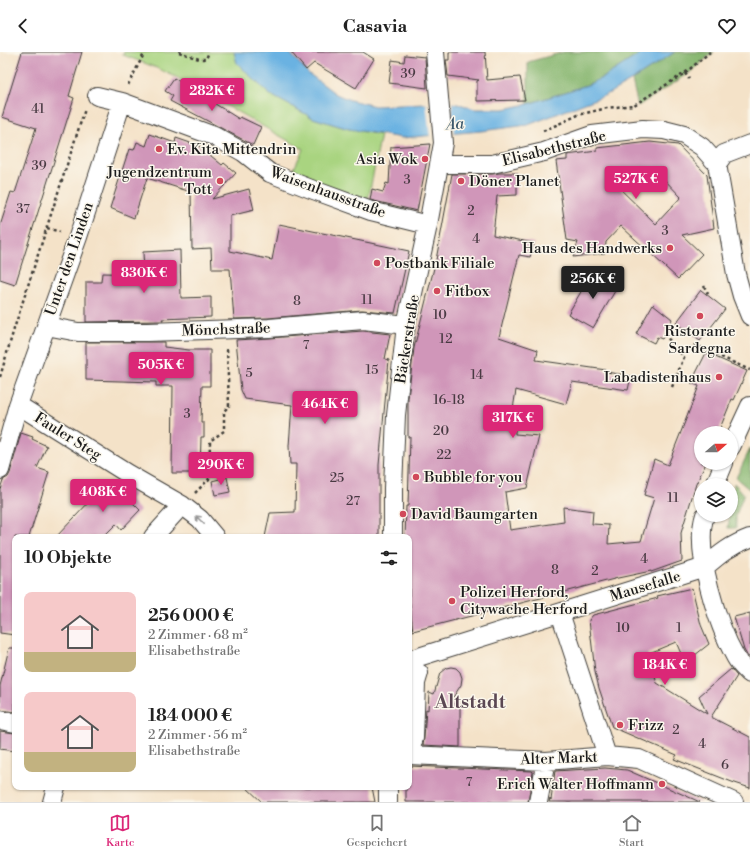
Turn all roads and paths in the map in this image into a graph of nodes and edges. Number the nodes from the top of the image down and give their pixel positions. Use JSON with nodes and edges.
{"nodes":[{"id":1,"x":145,"y":52,"type":"edge"},
{"id":2,"x":179,"y":52,"type":"edge"},
{"id":3,"x":209,"y":52,"type":"edge"},
{"id":4,"x":435,"y":52,"type":"edge"},
{"id":5,"x":710,"y":52,"type":"edge"},
{"id":6,"x":685,"y":73,"type":"junction"},
{"id":7,"x":689,"y":79,"type":"dead end"},
{"id":8,"x":97,"y":96,"type":"joint"},
{"id":9,"x":122,"y":102,"type":"junction"},
{"id":10,"x":542,"y":131,"type":"dead end"},
{"id":11,"x":750,"y":144,"type":"edge"},
{"id":12,"x":439,"y":164,"type":"junction"},
{"id":13,"x":717,"y":164,"type":"junction"},
{"id":14,"x":428,"y":225,"type":"junction"},
{"id":15,"x":704,"y":286,"type":"dead end"},
{"id":16,"x":709,"y":296,"type":"dead end"},
{"id":17,"x":750,"y":316,"type":"edge"},
{"id":18,"x":406,"y":325,"type":"junction"},
{"id":19,"x":46,"y":326,"type":"junction"},
{"id":20,"x":226,"y":329,"type":"junction"},
{"id":21,"x":664,"y":334,"type":"dead end"},
{"id":22,"x":684,"y":357,"type":"junction"},
{"id":23,"x":750,"y":370,"type":"edge"},
{"id":24,"x":0,"y":377,"type":"edge"},
{"id":25,"x":672,"y":387,"type":"dead end"},
{"id":26,"x":18,"y":405,"type":"junction"},
{"id":27,"x":750,"y":406,"type":"edge"},
{"id":28,"x":738,"y":432,"type":"edge"},
{"id":29,"x":0,"y":470,"type":"edge"},
{"id":30,"x":182,"y":505,"type":"junction"},
{"id":31,"x":703,"y":522,"type":"edge"},
{"id":32,"x":156,"y":534,"type":"edge"},
{"id":33,"x":212,"y":534,"type":"edge"},
{"id":34,"x":393,"y":534,"type":"edge"},
{"id":35,"x":750,"y":538,"type":"edge"},
{"id":36,"x":705,"y":567,"type":"junction"},
{"id":37,"x":560,"y":613,"type":"junction"},
{"id":38,"x":412,"y":659,"type":"edge"},
{"id":39,"x":412,"y":669,"type":"edge"},
{"id":40,"x":750,"y":674,"type":"edge"},
{"id":41,"x":0,"y":720,"type":"edge"},
{"id":42,"x":12,"y":722,"type":"edge"},
{"id":43,"x":412,"y":744,"type":"edge"},
{"id":44,"x":412,"y":754,"type":"edge"},
{"id":45,"x":607,"y":756,"type":"junction"},
{"id":46,"x":546,"y":761,"type":"junction"},
{"id":47,"x":55,"y":790,"type":"edge"},
{"id":48,"x":388,"y":790,"type":"edge"},
{"id":49,"x":52,"y":802,"type":"edge"},
{"id":50,"x":388,"y":802,"type":"edge"},
{"id":51,"x":538,"y":802,"type":"edge"},
{"id":52,"x":734,"y":802,"type":"edge"}],
"edges":[{"from":1,"to":9,"type":"path"},
{"from":2,"to":3,"type":"path"},
{"from":4,"to":12,"type":"street","name":"Bäckerstraße"},
{"from":5,"to":6,"type":"path"},
{"from":6,"to":7,"type":"path"},
{"from":6,"to":10,"type":"path"},
{"from":8,"to":9,"type":"street","name":"Waisenhausstraße"},
{"from":8,"to":24,"type":"path","name":"Unter den Linden"},
{"from":9,"to":14,"type":"street","name":"Waisenhausstraße"},
{"from":9,"to":19,"type":"street","name":"Unter den Linden"},
{"from":11,"to":13,"type":"street"},
{"from":12,"to":13,"type":"street","name":"Elisabethstraße"},
{"from":12,"to":14,"type":"street","name":"Bäckerstraße"},
{"from":13,"to":17,"type":"street"},
{"from":14,"to":18,"type":"street","name":"Bäckerstraße"},
{"from":15,"to":16,"type":"path"},
{"from":18,"to":20,"type":"street","name":"Mönchstraße"},
{"from":18,"to":34,"type":"street","name":"Bäckerstraße"},
{"from":19,"to":20,"type":"street","name":"Mönchstraße"},
{"from":19,"to":26,"type":"street","name":"Unter den Linden"},
{"from":20,"to":30,"type":"path"},
{"from":21,"to":22,"type":"path"},
{"from":22,"to":23,"type":"path"},
{"from":22,"to":25,"type":"path"},
{"from":26,"to":29,"type":"street","name":"Unter den Linden"},
{"from":26,"to":30,"type":"street","name":"Fauler Steg"},
{"from":27,"to":28,"type":"street"},
{"from":30,"to":32,"type":"street"},
{"from":33,"to":30,"type":"street","name":"Fauler Steg","one_way":true},
{"from":31,"to":36,"type":"street"},
{"from":35,"to":36,"type":"street"},
{"from":36,"to":37,"type":"street","name":"Mausefalle"},
{"from":36,"to":40,"type":"street"},
{"from":37,"to":38,"type":"street"},
{"from":37,"to":45,"type":"street","name":"Alter Markt"},
{"from":39,"to":43,"type":"street","name":"Alter Markt"},
{"from":41,"to":42,"type":"street"},
{"from":44,"to":46,"type":"street","name":"Alter Markt"},
{"from":45,"to":46,"type":"street","name":"Alter Markt"},
{"from":45,"to":52,"type":"street"},
{"from":46,"to":51,"type":"street"},
{"from":47,"to":49,"type":"street"},
{"from":48,"to":50,"type":"street"}]}
